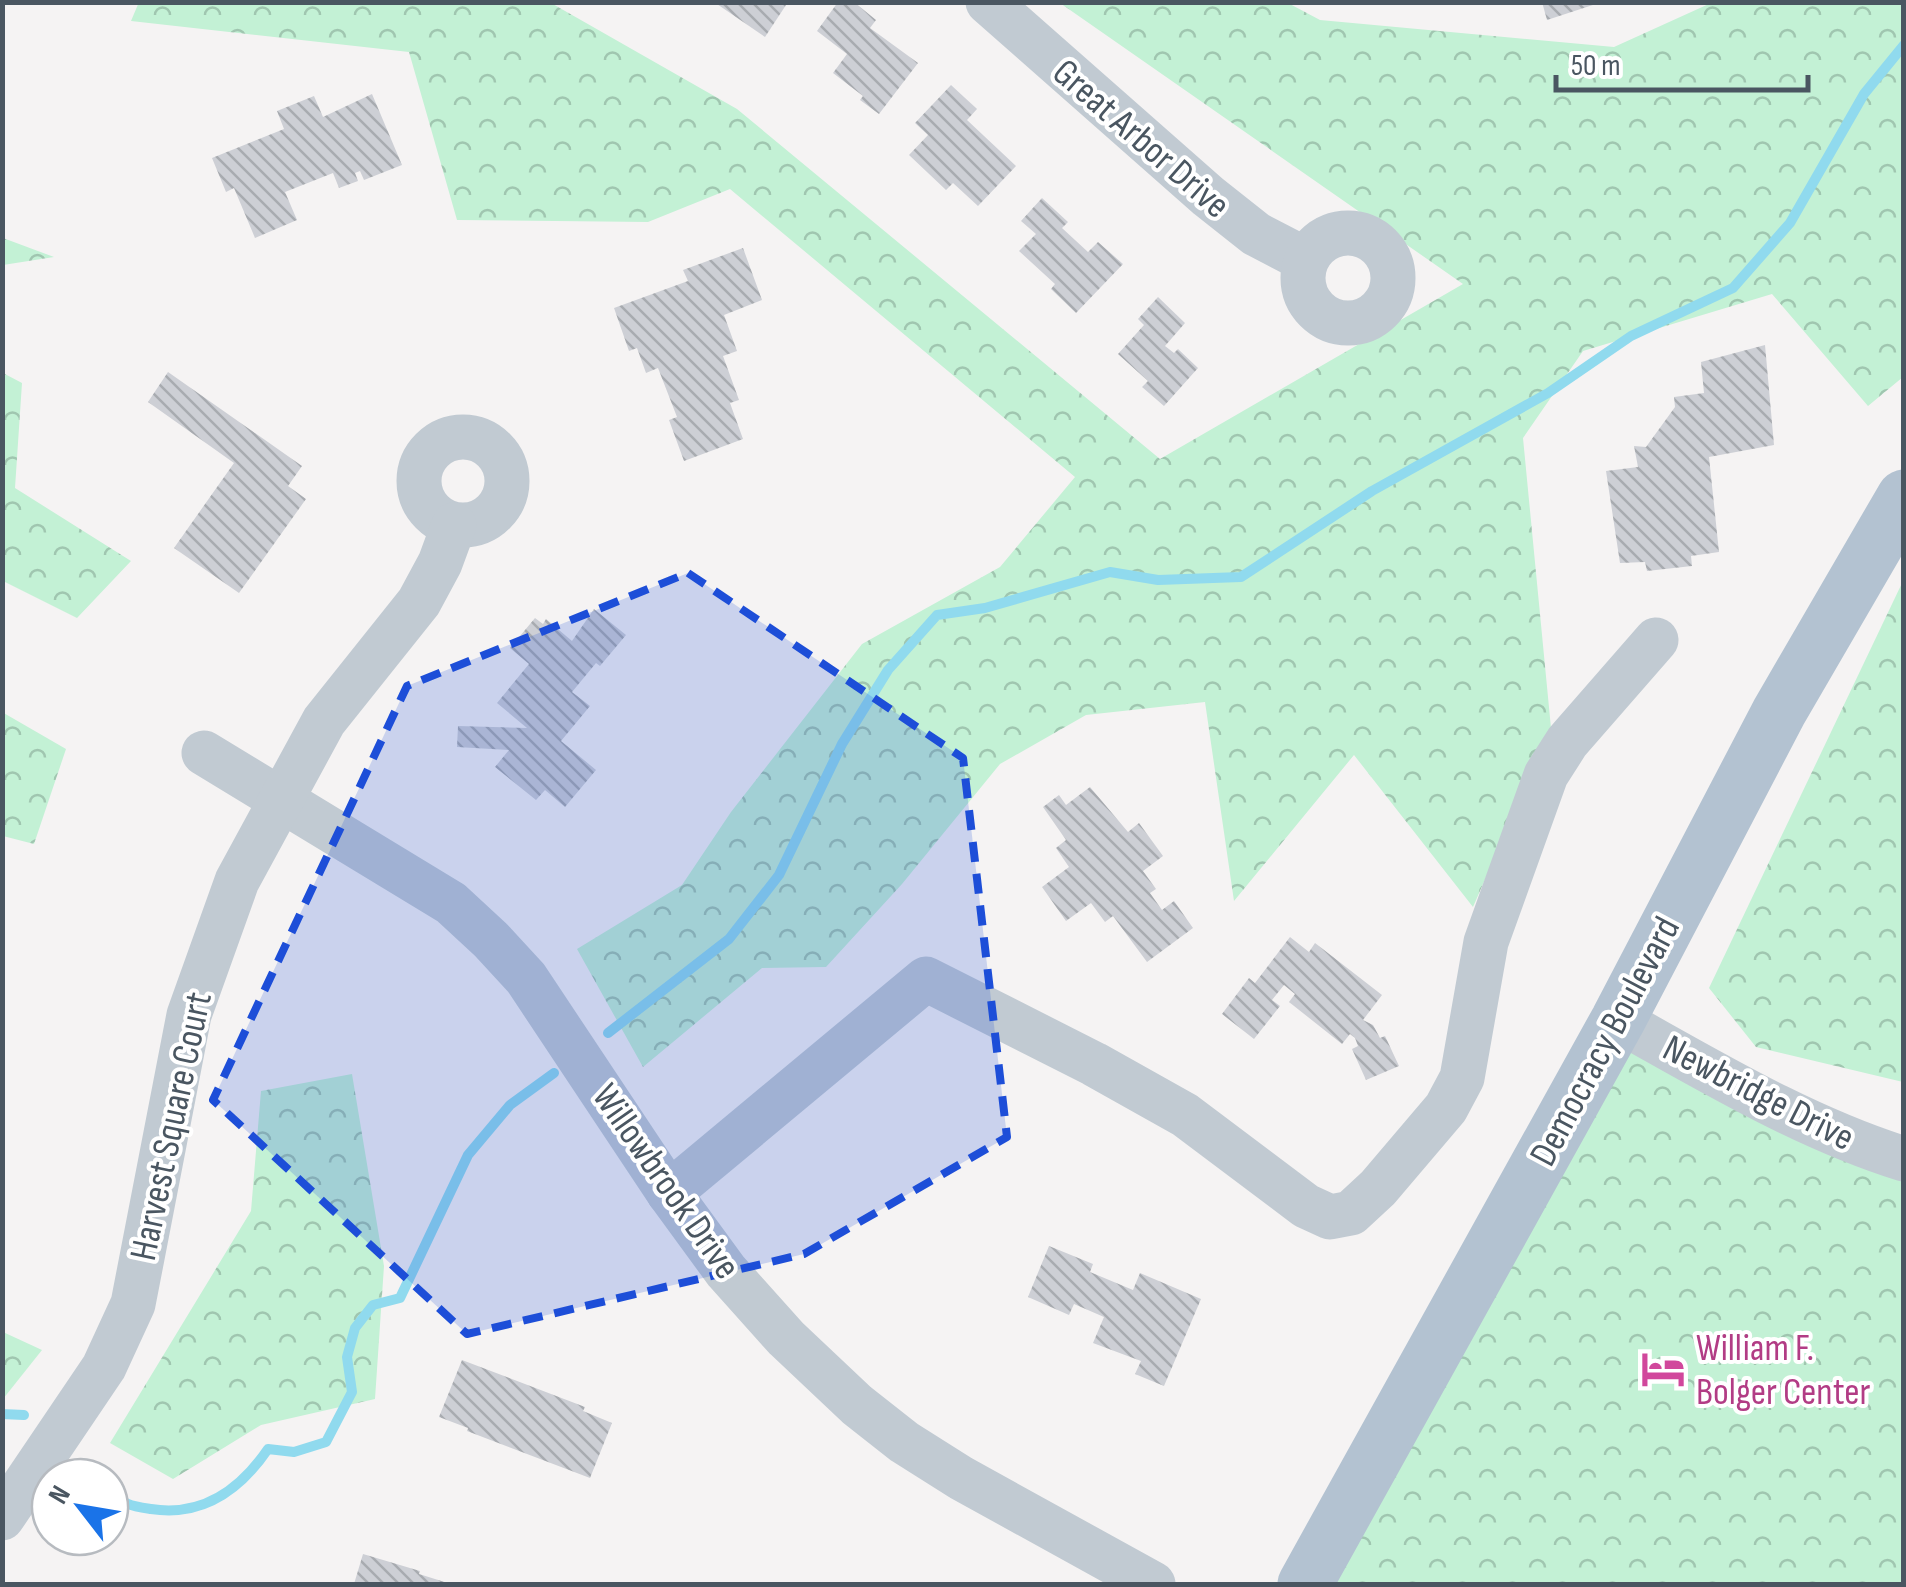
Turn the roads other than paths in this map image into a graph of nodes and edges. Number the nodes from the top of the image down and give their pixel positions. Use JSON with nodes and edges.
{"nodes":[{"id":1,"x":988,"y":2,"type":"edge"},
{"id":2,"x":1306,"y":260,"type":"dead end"},
{"id":3,"x":1904,"y":498,"type":"edge"},
{"id":4,"x":454,"y":525,"type":"dead end"},
{"id":5,"x":1656,"y":640,"type":"dead end"},
{"id":6,"x":204,"y":754,"type":"dead end"},
{"id":7,"x":280,"y":800,"type":"junction"},
{"id":8,"x":1618,"y":1020,"type":"junction"},
{"id":9,"x":1904,"y":1159,"type":"edge"},
{"id":10,"x":669,"y":1193,"type":"junction"},
{"id":11,"x":2,"y":1518,"type":"edge"},
{"id":12,"x":1153,"y":1584,"type":"edge"},
{"id":13,"x":1305,"y":1584,"type":"edge"}],
"edges":[{"from":1,"to":2,"type":"street","name":"Great Arbor Drive"},
{"from":3,"to":8,"type":"main road","name":"Democracy Boulevard"},
{"from":4,"to":7,"type":"street","name":"Harvest Square Court"},
{"from":5,"to":10,"type":"street"},
{"from":6,"to":7,"type":"street","name":"Willowbrook Drive"},
{"from":7,"to":10,"type":"street","name":"Willowbrook Drive"},
{"from":7,"to":11,"type":"street","name":"Harvest Square Court"},
{"from":8,"to":9,"type":"street","name":"Newbridge Drive"},
{"from":8,"to":13,"type":"main road","name":"Democracy Boulevard"},
{"from":10,"to":12,"type":"street","name":"Willowbrook Drive"}]}
